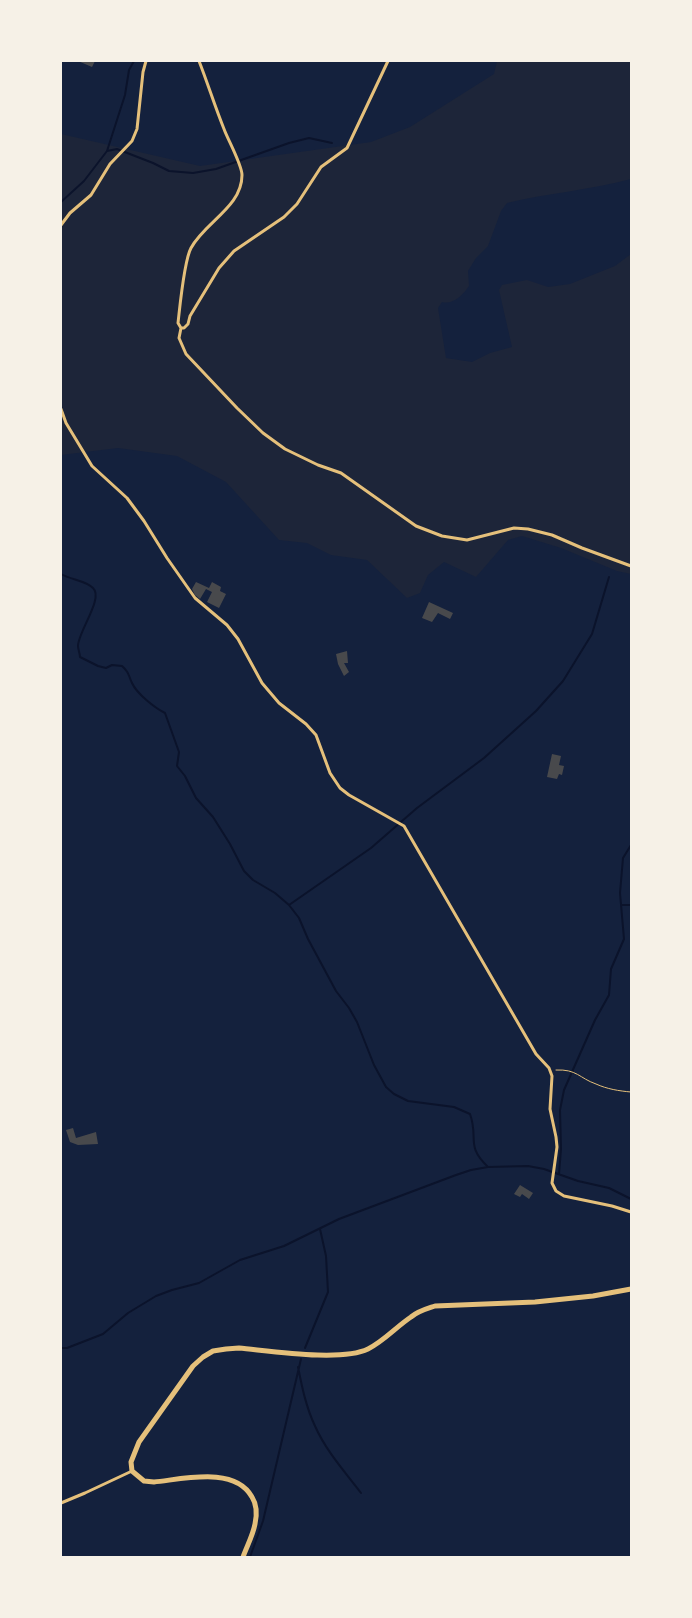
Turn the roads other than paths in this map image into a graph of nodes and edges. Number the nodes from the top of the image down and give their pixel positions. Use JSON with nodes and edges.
{"nodes":[{"id":1,"x":146,"y":61,"type":"edge"},
{"id":2,"x":199,"y":61,"type":"edge"},
{"id":3,"x":388,"y":61,"type":"edge"},
{"id":4,"x":61,"y":225,"type":"edge"},
{"id":5,"x":180,"y":328,"type":"junction"},
{"id":6,"x":61,"y":409,"type":"edge"},
{"id":7,"x":631,"y":566,"type":"edge"},
{"id":8,"x":631,"y":1212,"type":"edge"},
{"id":9,"x":631,"y":1289,"type":"edge"},
{"id":10,"x":132,"y":1470,"type":"junction"},
{"id":11,"x":61,"y":1503,"type":"edge"},
{"id":12,"x":243,"y":1557,"type":"edge"}],
"edges":[{"from":1,"to":4,"type":"street"},
{"from":2,"to":5,"type":"street"},
{"from":3,"to":5,"type":"street"},
{"from":5,"to":7,"type":"street"},
{"from":6,"to":8,"type":"street"},
{"from":9,"to":10,"type":"main road"},
{"from":10,"to":11,"type":"street"},
{"from":10,"to":12,"type":"main road"}]}
